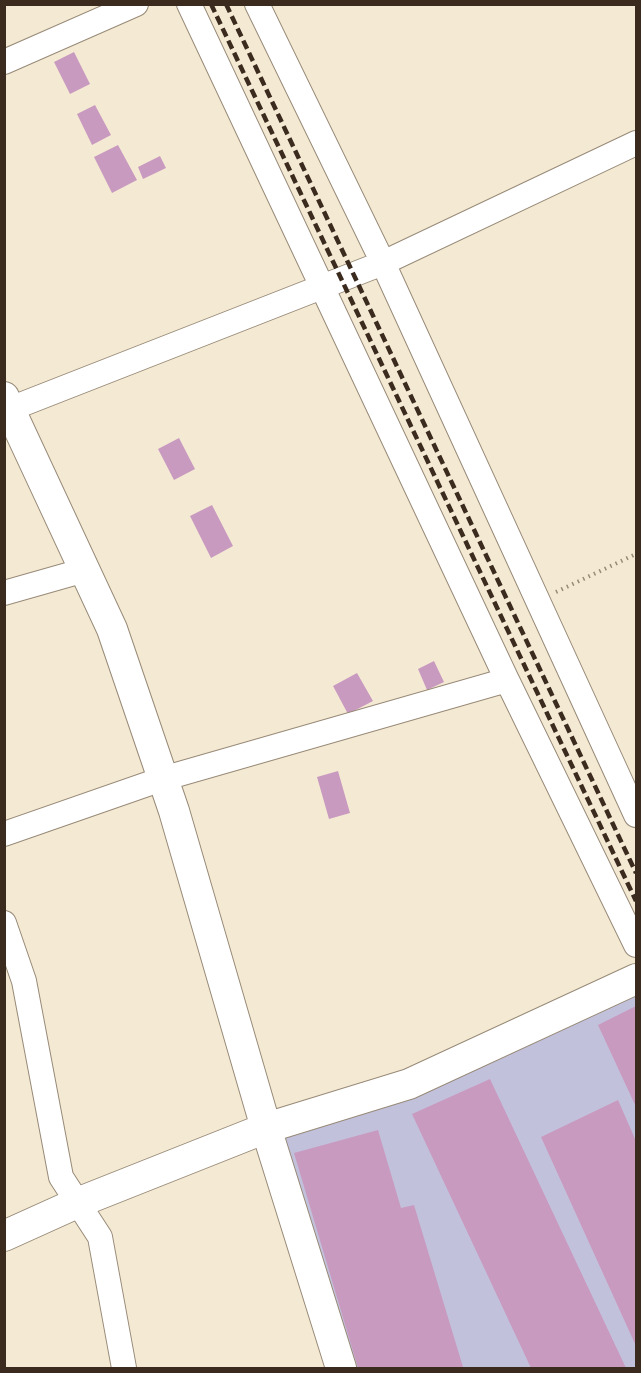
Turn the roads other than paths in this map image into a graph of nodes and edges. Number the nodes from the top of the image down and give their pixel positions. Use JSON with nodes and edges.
{"nodes":[{"id":1,"x":136,"y":4,"type":"edge"},
{"id":2,"x":189,"y":4,"type":"edge"},
{"id":3,"x":257,"y":4,"type":"edge"},
{"id":4,"x":4,"y":62,"type":"edge"},
{"id":5,"x":636,"y":142,"type":"edge"},
{"id":6,"x":383,"y":263,"type":"junction"},
{"id":7,"x":323,"y":286,"type":"junction"},
{"id":8,"x":6,"y":406,"type":"edge"},
{"id":9,"x":85,"y":570,"type":"junction"},
{"id":10,"x":4,"y":593,"type":"edge"},
{"id":11,"x":507,"y":680,"type":"junction"},
{"id":12,"x":162,"y":779,"type":"junction"},
{"id":13,"x":636,"y":815,"type":"edge"},
{"id":14,"x":4,"y":834,"type":"edge"},
{"id":15,"x":4,"y":923,"type":"edge"},
{"id":16,"x":636,"y":945,"type":"edge"},
{"id":17,"x":636,"y":979,"type":"edge"},
{"id":18,"x":266,"y":1128,"type":"junction"},
{"id":19,"x":77,"y":1203,"type":"junction"},
{"id":20,"x":4,"y":1236,"type":"edge"},
{"id":21,"x":124,"y":1368,"type":"edge"},
{"id":22,"x":341,"y":1368,"type":"edge"}],
"edges":[{"from":1,"to":4,"type":"street"},
{"from":2,"to":7,"type":"street"},
{"from":3,"to":6,"type":"street"},
{"from":5,"to":6,"type":"street"},
{"from":6,"to":7,"type":"street"},
{"from":6,"to":13,"type":"street"},
{"from":7,"to":8,"type":"street"},
{"from":7,"to":11,"type":"street"},
{"from":8,"to":9,"type":"street"},
{"from":9,"to":10,"type":"street"},
{"from":9,"to":12,"type":"street"},
{"from":11,"to":12,"type":"street"},
{"from":11,"to":16,"type":"street"},
{"from":12,"to":14,"type":"street"},
{"from":12,"to":18,"type":"street"},
{"from":15,"to":19,"type":"street"},
{"from":17,"to":18,"type":"street"},
{"from":18,"to":19,"type":"street"},
{"from":18,"to":22,"type":"street"},
{"from":19,"to":20,"type":"street"},
{"from":19,"to":21,"type":"street"}]}
